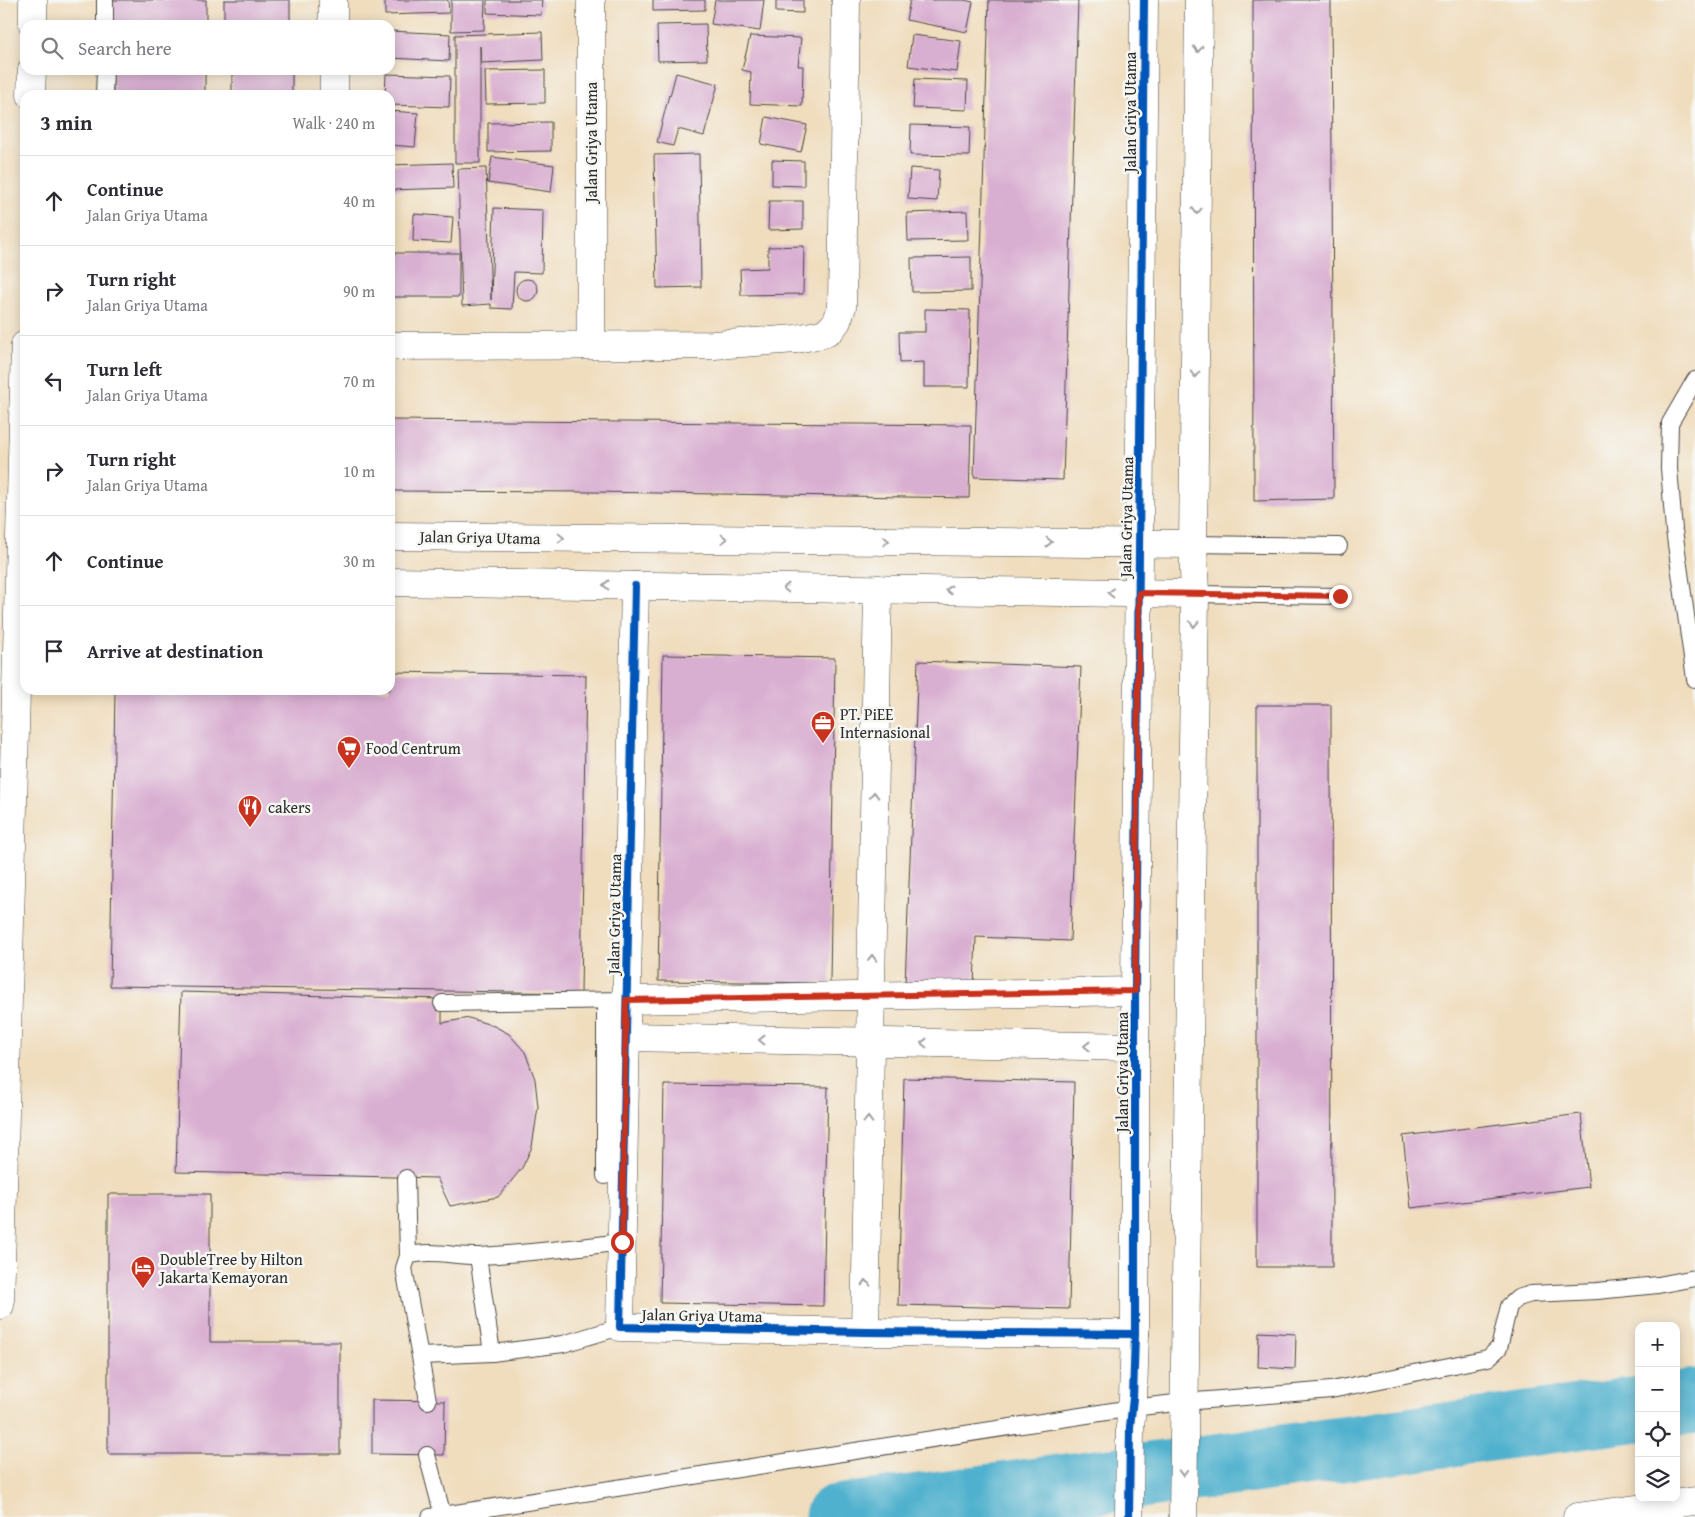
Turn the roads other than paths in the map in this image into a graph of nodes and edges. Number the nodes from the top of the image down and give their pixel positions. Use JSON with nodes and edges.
{"nodes":[{"id":1,"x":33,"y":0,"type":"edge"},
{"id":2,"x":105,"y":0,"type":"edge"},
{"id":3,"x":333,"y":0,"type":"edge"},
{"id":4,"x":591,"y":0,"type":"edge"},
{"id":5,"x":846,"y":0,"type":"edge"},
{"id":6,"x":1144,"y":0,"type":"edge"},
{"id":7,"x":1199,"y":0,"type":"edge"},
{"id":8,"x":33,"y":20,"type":"edge"},
{"id":9,"x":105,"y":20,"type":"edge"},
{"id":10,"x":334,"y":20,"type":"edge"},
{"id":11,"x":32,"y":75,"type":"edge"},
{"id":12,"x":104,"y":75,"type":"edge"},
{"id":13,"x":334,"y":75,"type":"edge"},
{"id":14,"x":31,"y":90,"type":"edge"},
{"id":15,"x":104,"y":90,"type":"edge"},
{"id":16,"x":334,"y":90,"type":"edge"},
{"id":17,"x":591,"y":345,"type":"junction"},
{"id":18,"x":395,"y":346,"type":"edge"},
{"id":19,"x":1695,"y":380,"type":"edge"},
{"id":20,"x":395,"y":536,"type":"edge"},
{"id":21,"x":1140,"y":543,"type":"junction"},
{"id":22,"x":1193,"y":544,"type":"junction"},
{"id":23,"x":1339,"y":546,"type":"dead end"},
{"id":24,"x":20,"y":552,"type":"edge"},
{"id":25,"x":395,"y":582,"type":"edge"},
{"id":26,"x":635,"y":586,"type":"junction"},
{"id":27,"x":15,"y":588,"type":"edge"},
{"id":28,"x":878,"y":589,"type":"junction"},
{"id":29,"x":1139,"y":593,"type":"junction"},
{"id":30,"x":1195,"y":594,"type":"junction"},
{"id":31,"x":1340,"y":596,"type":"dead end"},
{"id":32,"x":1695,"y":680,"type":"edge"},
{"id":33,"x":1135,"y":991,"type":"junction"},
{"id":34,"x":871,"y":996,"type":"junction"},
{"id":35,"x":615,"y":1000,"type":"junction"},
{"id":36,"x":442,"y":1003,"type":"dead end"},
{"id":37,"x":626,"y":1037,"type":"junction"},
{"id":38,"x":869,"y":1042,"type":"junction"},
{"id":39,"x":1135,"y":1047,"type":"junction"},
{"id":40,"x":605,"y":1176,"type":"dead end"},
{"id":41,"x":406,"y":1178,"type":"dead end"},
{"id":42,"x":622,"y":1242,"type":"junction"},
{"id":43,"x":408,"y":1256,"type":"junction"},
{"id":44,"x":478,"y":1256,"type":"junction"},
{"id":45,"x":1695,"y":1278,"type":"edge"},
{"id":46,"x":0,"y":1305,"type":"edge"},
{"id":47,"x":620,"y":1327,"type":"junction"},
{"id":48,"x":865,"y":1332,"type":"junction"},
{"id":49,"x":1135,"y":1334,"type":"junction"},
{"id":50,"x":492,"y":1353,"type":"junction"},
{"id":51,"x":420,"y":1356,"type":"junction"},
{"id":52,"x":428,"y":1401,"type":"dead end"},
{"id":53,"x":1184,"y":1402,"type":"junction"},
{"id":54,"x":1131,"y":1418,"type":"junction"},
{"id":55,"x":428,"y":1455,"type":"dead end"},
{"id":56,"x":1695,"y":1501,"type":"edge"},
{"id":57,"x":1655,"y":1512,"type":"edge"},
{"id":58,"x":436,"y":1516,"type":"edge"},
{"id":59,"x":1129,"y":1517,"type":"edge"},
{"id":60,"x":1183,"y":1517,"type":"edge"},
{"id":61,"x":1578,"y":1517,"type":"edge"}],
"edges":[{"from":1,"to":8,"type":"street"},
{"from":2,"to":9,"type":"lane"},
{"from":3,"to":10,"type":"street"},
{"from":4,"to":17,"type":"street","name":"Jalan Griya Utama"},
{"from":5,"to":17,"type":"street"},
{"from":6,"to":21,"type":"street","name":"Jalan Griya Utama"},
{"from":7,"to":22,"type":"street","one_way":true},
{"from":11,"to":14,"type":"street"},
{"from":12,"to":15,"type":"lane"},
{"from":13,"to":16,"type":"street"},
{"from":17,"to":18,"type":"street"},
{"from":19,"to":32,"type":"lane"},
{"from":20,"to":21,"type":"street","name":"Jalan Griya Utama","one_way":true},
{"from":21,"to":22,"type":"street","name":"Jalan Griya Utama"},
{"from":21,"to":29,"type":"street","name":"Jalan Griya Utama"},
{"from":22,"to":23,"type":"lane"},
{"from":22,"to":30,"type":"street"},
{"from":24,"to":27,"type":"street"},
{"from":26,"to":25,"type":"street","name":"Jalan Griya Utama","one_way":true},
{"from":28,"to":26,"type":"street","name":"Jalan Griya Utama","one_way":true},
{"from":26,"to":35,"type":"street","name":"Jalan Griya Utama"},
{"from":27,"to":46,"type":"street"},
{"from":29,"to":28,"type":"street","name":"Jalan Griya Utama","one_way":true},
{"from":34,"to":28,"type":"street","one_way":true},
{"from":29,"to":30,"type":"street","name":"Jalan Griya Utama"},
{"from":29,"to":33,"type":"street","name":"Jalan Griya Utama"},
{"from":30,"to":31,"type":"lane"},
{"from":30,"to":53,"type":"street","one_way":true},
{"from":33,"to":34,"type":"street","name":"Jalan Griya Utama"},
{"from":33,"to":39,"type":"street","name":"Jalan Griya Utama"},
{"from":34,"to":35,"type":"street","name":"Jalan Griya Utama"},
{"from":34,"to":38,"type":"street"},
{"from":35,"to":36,"type":"lane"},
{"from":35,"to":37,"type":"street","name":"Jalan Griya Utama"},
{"from":35,"to":40,"type":"lane"},
{"from":38,"to":37,"type":"street","name":"Jalan Griya Utama","one_way":true},
{"from":37,"to":42,"type":"street","name":"Jalan Griya Utama"},
{"from":39,"to":38,"type":"street","name":"Jalan Griya Utama","one_way":true},
{"from":48,"to":38,"type":"street","one_way":true},
{"from":39,"to":49,"type":"street","name":"Jalan Griya Utama"},
{"from":41,"to":43,"type":"lane"},
{"from":42,"to":44,"type":"lane"},
{"from":42,"to":47,"type":"street","name":"Jalan Griya Utama"},
{"from":43,"to":44,"type":"lane"},
{"from":43,"to":51,"type":"lane"},
{"from":44,"to":50,"type":"lane"},
{"from":45,"to":53,"type":"lane"},
{"from":47,"to":48,"type":"street","name":"Jalan Griya Utama"},
{"from":47,"to":50,"type":"lane"},
{"from":48,"to":49,"type":"street","name":"Jalan Griya Utama"},
{"from":49,"to":54,"type":"street","name":"Jalan Griya Utama"},
{"from":50,"to":51,"type":"lane"},
{"from":51,"to":52,"type":"lane"},
{"from":53,"to":54,"type":"lane"},
{"from":53,"to":60,"type":"street","one_way":true},
{"from":54,"to":58,"type":"lane"},
{"from":54,"to":59,"type":"street","name":"Jalan Griya Utama"},
{"from":55,"to":58,"type":"lane"},
{"from":56,"to":57,"type":"street"},
{"from":57,"to":61,"type":"street"}]}
